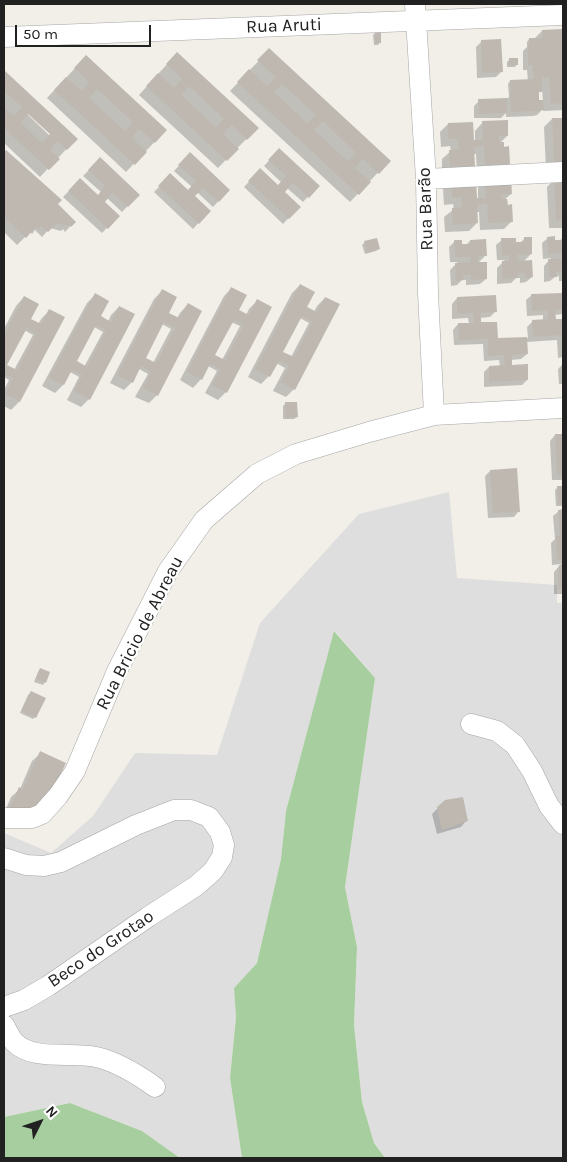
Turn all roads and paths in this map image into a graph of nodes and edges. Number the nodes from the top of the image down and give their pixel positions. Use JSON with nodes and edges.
{"nodes":[{"id":1,"x":416,"y":12,"type":"edge"},
{"id":2,"x":563,"y":15,"type":"edge"},
{"id":3,"x":4,"y":37,"type":"edge"},
{"id":4,"x":563,"y":172,"type":"edge"},
{"id":5,"x":426,"y":179,"type":"junction"},
{"id":6,"x":563,"y":408,"type":"edge"},
{"id":7,"x":434,"y":415,"type":"junction"},
{"id":8,"x":471,"y":724,"type":"dead end"},
{"id":9,"x":4,"y":818,"type":"edge"},
{"id":10,"x":563,"y":824,"type":"edge"},
{"id":11,"x":4,"y":858,"type":"edge"},
{"id":12,"x":4,"y":1007,"type":"edge"},
{"id":13,"x":4,"y":1025,"type":"edge"},
{"id":14,"x":155,"y":1087,"type":"dead end"}],
"edges":[{"from":1,"to":2,"type":"street","name":"Rua Aruti"},
{"from":1,"to":3,"type":"street","name":"Rua Aruti"},
{"from":1,"to":5,"type":"street","name":"Rua Barão"},
{"from":4,"to":5,"type":"street"},
{"from":5,"to":7,"type":"street","name":"Rua Barão"},
{"from":6,"to":7,"type":"street","name":"Rua Bricio de Abreau"},
{"from":7,"to":9,"type":"street","name":"Rua Bricio de Abreau"},
{"from":8,"to":10,"type":"street"},
{"from":11,"to":12,"type":"street","name":"Beco do Grotao"},
{"from":13,"to":14,"type":"street"}]}
